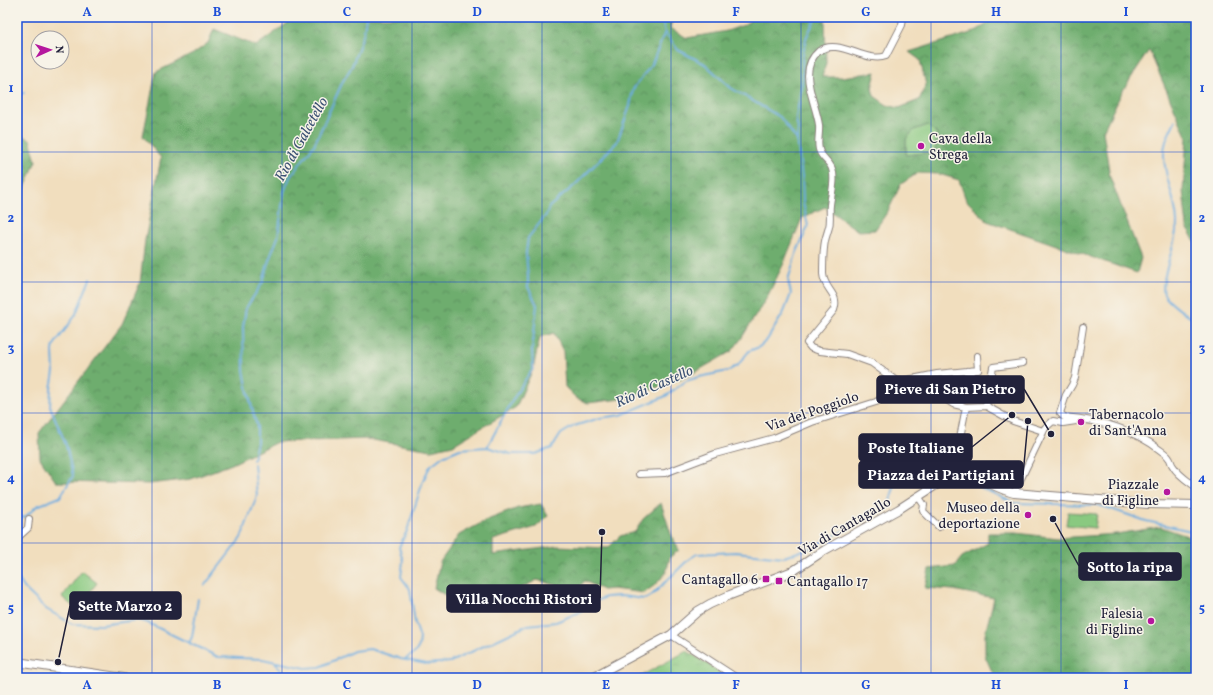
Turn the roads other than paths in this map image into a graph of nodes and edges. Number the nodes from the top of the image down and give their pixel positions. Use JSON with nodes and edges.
{"nodes":[{"id":1,"x":903,"y":17,"type":"edge"},
{"id":2,"x":1083,"y":327,"type":"dead end"},
{"id":3,"x":977,"y":356,"type":"dead end"},
{"id":4,"x":1023,"y":363,"type":"dead end"},
{"id":5,"x":978,"y":370,"type":"junction"},
{"id":6,"x":967,"y":371,"type":"junction"},
{"id":7,"x":990,"y":377,"type":"junction"},
{"id":8,"x":897,"y":382,"type":"junction"},
{"id":9,"x":904,"y":386,"type":"junction"},
{"id":10,"x":990,"y":386,"type":"junction"},
{"id":11,"x":986,"y":406,"type":"junction"},
{"id":12,"x":966,"y":407,"type":"junction"},
{"id":13,"x":1078,"y":418,"type":"junction"},
{"id":14,"x":1042,"y":431,"type":"junction"},
{"id":15,"x":638,"y":474,"type":"dead end"},
{"id":16,"x":953,"y":474,"type":"junction"},
{"id":17,"x":1196,"y":487,"type":"edge"},
{"id":18,"x":1014,"y":493,"type":"junction"},
{"id":19,"x":918,"y":496,"type":"junction"},
{"id":20,"x":1196,"y":505,"type":"edge"},
{"id":21,"x":30,"y":519,"type":"dead end"},
{"id":22,"x":939,"y":526,"type":"dead end"},
{"id":23,"x":17,"y":538,"type":"edge"},
{"id":24,"x":671,"y":635,"type":"junction"},
{"id":25,"x":17,"y":662,"type":"edge"},
{"id":26,"x":124,"y":678,"type":"edge"},
{"id":27,"x":591,"y":678,"type":"edge"},
{"id":28,"x":737,"y":678,"type":"edge"}],
"edges":[{"from":1,"to":8,"type":"street"},
{"from":2,"to":13,"type":"street"},
{"from":3,"to":5,"type":"street"},
{"from":4,"to":7,"type":"street"},
{"from":5,"to":6,"type":"street"},
{"from":5,"to":7,"type":"street"},
{"from":6,"to":8,"type":"street"},
{"from":6,"to":10,"type":"street"},
{"from":7,"to":10,"type":"street"},
{"from":8,"to":9,"type":"street"},
{"from":9,"to":12,"type":"street"},
{"from":9,"to":15,"type":"street","name":"Via del Poggiolo"},
{"from":10,"to":11,"type":"street"},
{"from":11,"to":12,"type":"street"},
{"from":11,"to":14,"type":"street"},
{"from":12,"to":16,"type":"street"},
{"from":13,"to":14,"type":"street"},
{"from":13,"to":17,"type":"street"},
{"from":14,"to":18,"type":"street"},
{"from":16,"to":18,"type":"street"},
{"from":16,"to":19,"type":"street","name":"Via di Cantagallo"},
{"from":18,"to":20,"type":"street"},
{"from":19,"to":22,"type":"street"},
{"from":19,"to":24,"type":"street","name":"Via di Cantagallo"},
{"from":21,"to":23,"type":"street"},
{"from":24,"to":27,"type":"street","name":"Via di Cantagallo"},
{"from":24,"to":28,"type":"street"},
{"from":25,"to":26,"type":"street"}]}
